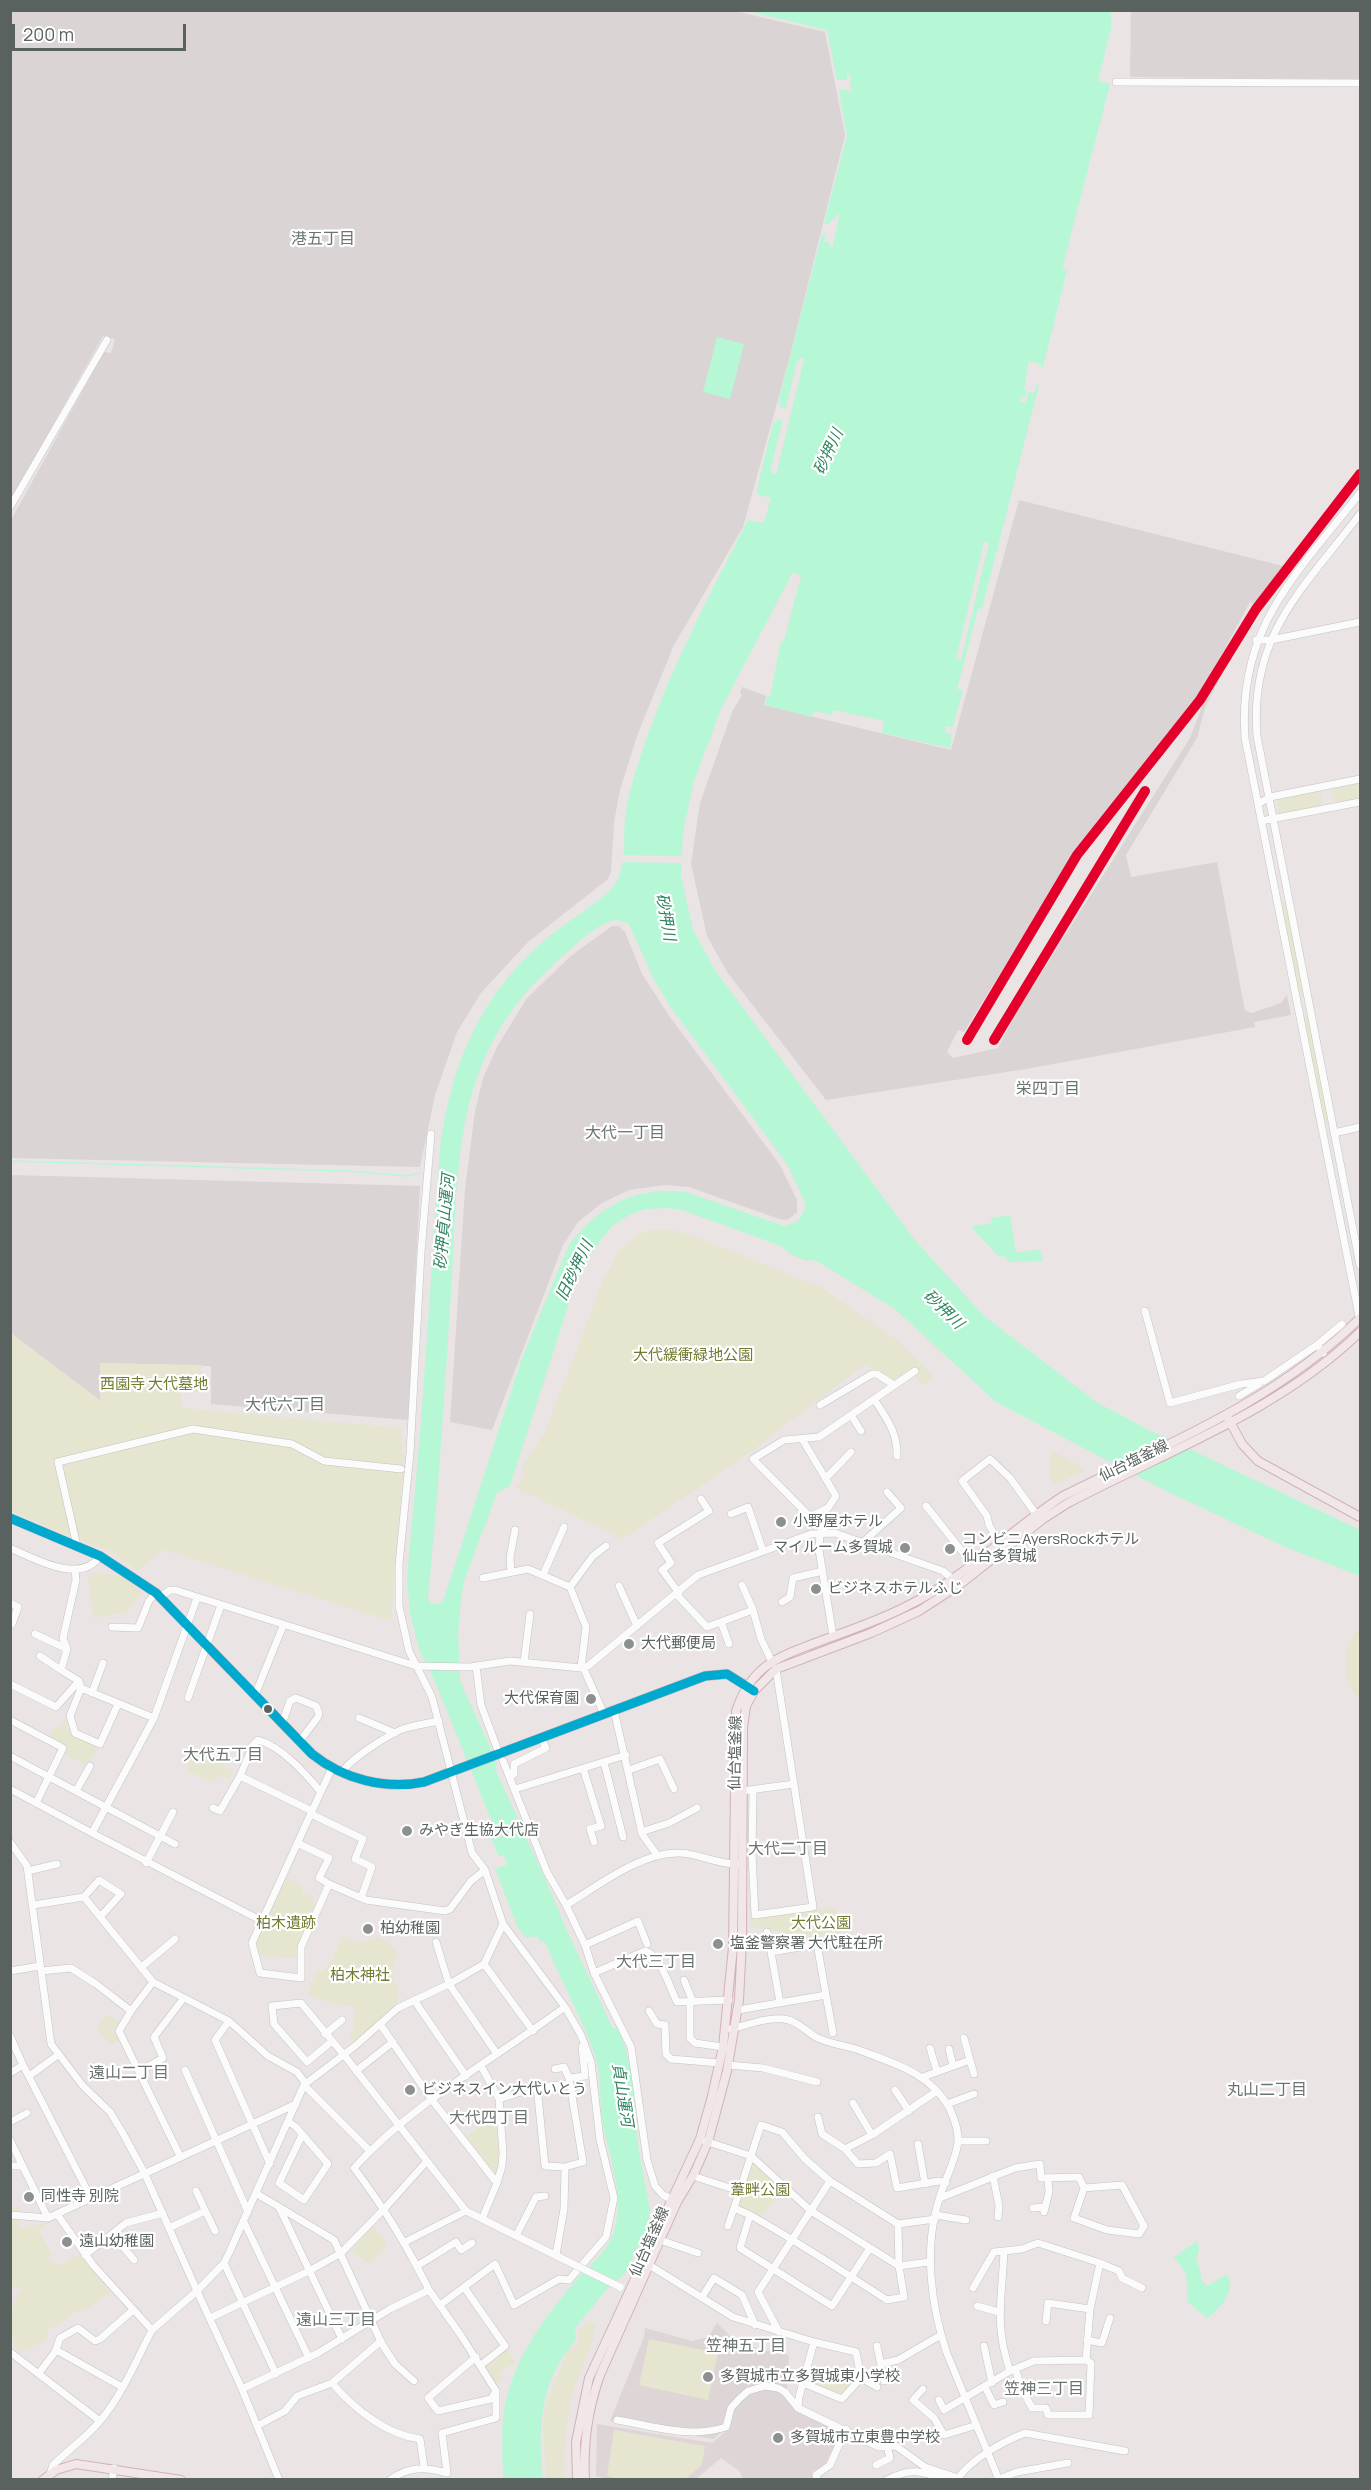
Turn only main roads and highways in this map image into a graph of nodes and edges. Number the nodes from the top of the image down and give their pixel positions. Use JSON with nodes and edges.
{"nodes":[{"id":1,"x":1360,"y":1319,"type":"edge"},
{"id":2,"x":1360,"y":1332,"type":"edge"},
{"id":3,"x":1228,"y":1419,"type":"junction"},
{"id":4,"x":1115,"y":1474,"type":"junction"},
{"id":5,"x":1360,"y":1517,"type":"edge"},
{"id":6,"x":10,"y":1518,"type":"edge"},
{"id":7,"x":956,"y":1582,"type":"junction"},
{"id":8,"x":774,"y":1665,"type":"junction"},
{"id":9,"x":750,"y":1688,"type":"junction"},
{"id":10,"x":738,"y":1864,"type":"junction"},
{"id":11,"x":724,"y":2064,"type":"junction"},
{"id":12,"x":704,"y":2140,"type":"junction"},
{"id":13,"x":674,"y":2200,"type":"junction"},
{"id":14,"x":628,"y":2290,"type":"junction"},
{"id":15,"x":47,"y":2477,"type":"edge"},
{"id":16,"x":159,"y":2478,"type":"edge"},
{"id":17,"x":181,"y":2480,"type":"edge"},
{"id":18,"x":577,"y":2480,"type":"edge"},
{"id":19,"x":585,"y":2480,"type":"edge"}],
"edges":[{"from":1,"to":3,"type":"main road","name":"仙台塩釜線"},
{"from":2,"to":3,"type":"main road","name":"仙台塩釜線"},
{"from":3,"to":4,"type":"main road","name":"仙台塩釜線"},
{"from":3,"to":5,"type":"main road"},
{"from":4,"to":7,"type":"main road","name":"仙台塩釜線"},
{"from":4,"to":7,"type":"main road","name":"仙台塩釜線"},
{"from":6,"to":9,"type":"main road"},
{"from":7,"to":8,"type":"main road","name":"仙台塩釜線"},
{"from":7,"to":8,"type":"main road","name":"仙台塩釜線"},
{"from":8,"to":9,"type":"main road","name":"仙台塩釜線"},
{"from":9,"to":10,"type":"main road","name":"仙台塩釜線"},
{"from":9,"to":10,"type":"main road","name":"仙台塩釜線"},
{"from":10,"to":11,"type":"main road","name":"仙台塩釜線"},
{"from":10,"to":11,"type":"main road","name":"仙台塩釜線"},
{"from":11,"to":12,"type":"main road","name":"仙台塩釜線"},
{"from":12,"to":13,"type":"main road","name":"仙台塩釜線"},
{"from":12,"to":13,"type":"main road","name":"仙台塩釜線"},
{"from":13,"to":14,"type":"main road","name":"仙台塩釜線"},
{"from":13,"to":14,"type":"main road","name":"仙台塩釜線"},
{"from":14,"to":18,"type":"main road","name":"仙台塩釜線"},
{"from":14,"to":19,"type":"main road","name":"仙台塩釜線"},
{"from":15,"to":16,"type":"main road"},
{"from":16,"to":17,"type":"main road"}]}
